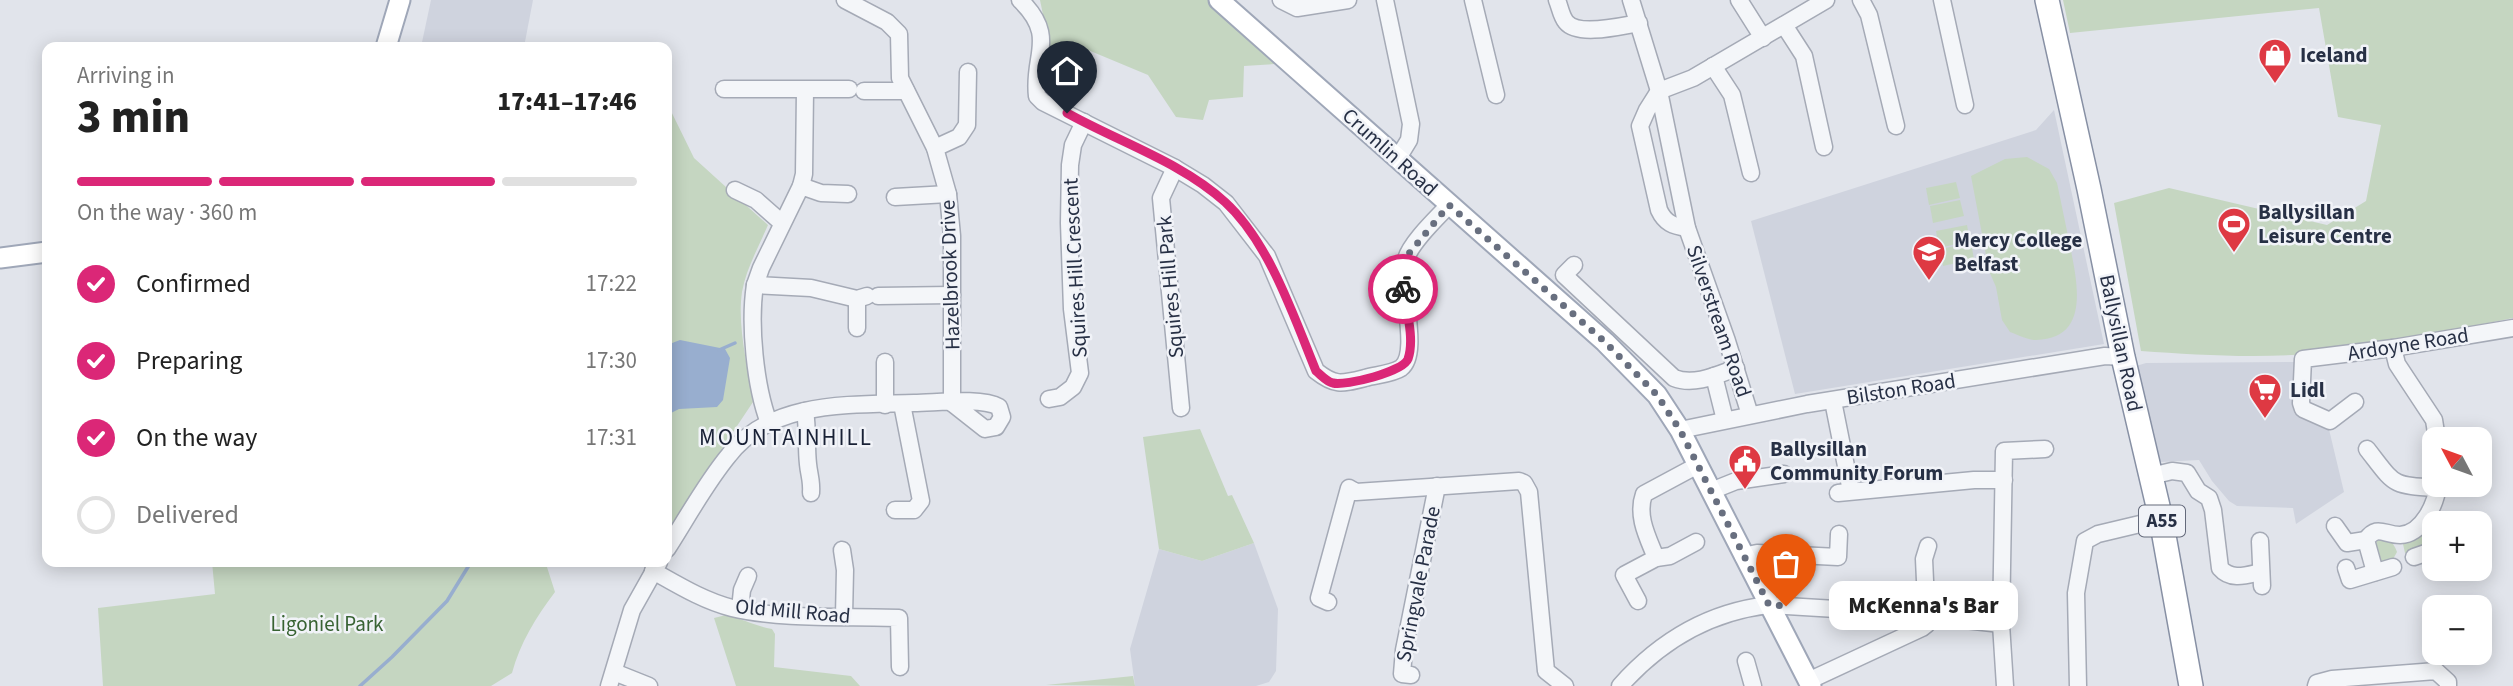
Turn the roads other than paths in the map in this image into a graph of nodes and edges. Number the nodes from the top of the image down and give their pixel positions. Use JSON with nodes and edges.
{"nodes":[{"id":1,"x":400,"y":0,"type":"edge"},
{"id":2,"x":845,"y":0,"type":"edge"},
{"id":3,"x":1020,"y":0,"type":"edge"},
{"id":4,"x":1219,"y":0,"type":"edge"},
{"id":5,"x":1281,"y":0,"type":"edge"},
{"id":6,"x":1348,"y":0,"type":"edge"},
{"id":7,"x":1385,"y":0,"type":"edge"},
{"id":8,"x":1473,"y":0,"type":"edge"},
{"id":9,"x":1557,"y":0,"type":"edge"},
{"id":10,"x":1631,"y":0,"type":"edge"},
{"id":11,"x":1739,"y":0,"type":"edge"},
{"id":12,"x":1826,"y":0,"type":"edge"},
{"id":13,"x":1861,"y":0,"type":"edge"},
{"id":14,"x":1942,"y":0,"type":"edge"},
{"id":15,"x":2047,"y":0,"type":"edge"},
{"id":16,"x":1297,"y":4,"type":"edge"},
{"id":17,"x":1639,"y":23,"type":"junction"},
{"id":18,"x":1784,"y":25,"type":"junction"},
{"id":19,"x":1763,"y":38,"type":"junction"},
{"id":20,"x":387,"y":42,"type":"edge"},
{"id":21,"x":1713,"y":66,"type":"junction"},
{"id":22,"x":968,"y":72,"type":"dead end"},
{"id":23,"x":724,"y":89,"type":"dead end"},
{"id":24,"x":805,"y":90,"type":"junction"},
{"id":25,"x":906,"y":91,"type":"junction"},
{"id":26,"x":1659,"y":91,"type":"junction"},
{"id":27,"x":1496,"y":95,"type":"dead end"},
{"id":28,"x":1965,"y":105,"type":"dead end"},
{"id":29,"x":1084,"y":122,"type":"junction"},
{"id":30,"x":1896,"y":127,"type":"dead end"},
{"id":31,"x":1824,"y":147,"type":"dead end"},
{"id":32,"x":935,"y":148,"type":"junction"},
{"id":33,"x":1398,"y":158,"type":"junction"},
{"id":34,"x":1174,"y":168,"type":"junction"},
{"id":35,"x":1751,"y":173,"type":"dead end"},
{"id":36,"x":801,"y":186,"type":"junction"},
{"id":37,"x":735,"y":190,"type":"dead end"},
{"id":38,"x":848,"y":194,"type":"dead end"},
{"id":39,"x":948,"y":194,"type":"junction"},
{"id":40,"x":895,"y":197,"type":"dead end"},
{"id":41,"x":1449,"y":205,"type":"junction"},
{"id":42,"x":782,"y":223,"type":"junction"},
{"id":43,"x":1687,"y":228,"type":"junction"},
{"id":44,"x":42,"y":253,"type":"edge"},
{"id":45,"x":0,"y":258,"type":"edge"},
{"id":46,"x":1574,"y":265,"type":"dead end"},
{"id":47,"x":755,"y":285,"type":"junction"},
{"id":48,"x":952,"y":295,"type":"junction"},
{"id":49,"x":867,"y":297,"type":"junction"},
{"id":50,"x":857,"y":328,"type":"dead end"},
{"id":51,"x":2513,"y":328,"type":"edge"},
{"id":52,"x":2393,"y":348,"type":"junction"},
{"id":53,"x":2123,"y":357,"type":"junction"},
{"id":54,"x":885,"y":362,"type":"dead end"},
{"id":55,"x":1736,"y":368,"type":"junction"},
{"id":56,"x":1714,"y":376,"type":"junction"},
{"id":57,"x":1049,"y":399,"type":"dead end"},
{"id":58,"x":1833,"y":401,"type":"junction"},
{"id":59,"x":2355,"y":402,"type":"dead end"},
{"id":60,"x":894,"y":404,"type":"junction"},
{"id":61,"x":1181,"y":408,"type":"dead end"},
{"id":62,"x":805,"y":411,"type":"junction"},
{"id":63,"x":1750,"y":415,"type":"junction"},
{"id":64,"x":1725,"y":420,"type":"junction"},
{"id":65,"x":769,"y":424,"type":"junction"},
{"id":66,"x":2435,"y":427,"type":"edge"},
{"id":67,"x":1680,"y":430,"type":"junction"},
{"id":68,"x":2045,"y":449,"type":"dead end"},
{"id":69,"x":2367,"y":449,"type":"dead end"},
{"id":70,"x":1698,"y":466,"type":"junction"},
{"id":71,"x":1784,"y":474,"type":"dead end"},
{"id":72,"x":2151,"y":476,"type":"junction"},
{"id":73,"x":2004,"y":480,"type":"junction"},
{"id":74,"x":1437,"y":486,"type":"junction"},
{"id":75,"x":2422,"y":486,"type":"edge"},
{"id":76,"x":1711,"y":491,"type":"junction"},
{"id":77,"x":811,"y":493,"type":"dead end"},
{"id":78,"x":895,"y":510,"type":"dead end"},
{"id":79,"x":2161,"y":519,"type":"junction"},
{"id":80,"x":2422,"y":524,"type":"edge"},
{"id":81,"x":2335,"y":526,"type":"dead end"},
{"id":82,"x":1839,"y":534,"type":"dead end"},
{"id":83,"x":2366,"y":540,"type":"junction"},
{"id":84,"x":672,"y":541,"type":"edge"},
{"id":85,"x":2260,"y":541,"type":"dead end"},
{"id":86,"x":1696,"y":542,"type":"dead end"},
{"id":87,"x":1928,"y":546,"type":"dead end"},
{"id":88,"x":842,"y":550,"type":"dead end"},
{"id":89,"x":2422,"y":554,"type":"edge"},
{"id":90,"x":1743,"y":556,"type":"junction"},
{"id":91,"x":2414,"y":556,"type":"dead end"},
{"id":92,"x":1656,"y":558,"type":"junction"},
{"id":93,"x":655,"y":567,"type":"edge"},
{"id":94,"x":658,"y":567,"type":"edge"},
{"id":95,"x":2393,"y":567,"type":"dead end"},
{"id":96,"x":2346,"y":568,"type":"dead end"},
{"id":97,"x":2375,"y":572,"type":"junction"},
{"id":98,"x":748,"y":576,"type":"dead end"},
{"id":99,"x":1638,"y":601,"type":"dead end"},
{"id":100,"x":1328,"y":602,"type":"dead end"},
{"id":101,"x":1769,"y":605,"type":"junction"},
{"id":102,"x":740,"y":610,"type":"junction"},
{"id":103,"x":844,"y":616,"type":"junction"},
{"id":104,"x":1927,"y":617,"type":"junction"},
{"id":105,"x":2001,"y":624,"type":"junction"},
{"id":106,"x":1746,"y":661,"type":"dead end"},
{"id":107,"x":900,"y":667,"type":"dead end"},
{"id":108,"x":1411,"y":675,"type":"dead end"},
{"id":109,"x":611,"y":679,"type":"edge"},
{"id":110,"x":1810,"y":683,"type":"edge"},
{"id":111,"x":649,"y":686,"type":"edge"},
{"id":112,"x":1565,"y":686,"type":"edge"},
{"id":113,"x":1620,"y":686,"type":"edge"},
{"id":114,"x":1753,"y":686,"type":"edge"},
{"id":115,"x":2006,"y":686,"type":"edge"},
{"id":116,"x":2078,"y":686,"type":"edge"},
{"id":117,"x":2191,"y":686,"type":"edge"},
{"id":118,"x":2316,"y":686,"type":"edge"},
{"id":119,"x":2448,"y":686,"type":"edge"}],
"edges":[{"from":1,"to":20,"type":"main road"},
{"from":2,"to":25,"type":"street","name":"Hazelbrook Drive"},
{"from":3,"to":29,"type":"street"},
{"from":4,"to":33,"type":"main road","name":"Crumlin Road"},
{"from":5,"to":16,"type":"street"},
{"from":6,"to":16,"type":"street"},
{"from":7,"to":33,"type":"street"},
{"from":8,"to":27,"type":"street"},
{"from":9,"to":17,"type":"street"},
{"from":10,"to":17,"type":"street","name":"Silverstream Road"},
{"from":11,"to":19,"type":"street"},
{"from":12,"to":18,"type":"street"},
{"from":13,"to":30,"type":"street"},
{"from":14,"to":28,"type":"street"},
{"from":15,"to":53,"type":"highway","name":"Ballysillan Road","number":"A55"},
{"from":17,"to":26,"type":"street","name":"Silverstream Road"},
{"from":18,"to":19,"type":"street"},
{"from":18,"to":31,"type":"street"},
{"from":19,"to":21,"type":"street"},
{"from":21,"to":26,"type":"street"},
{"from":21,"to":35,"type":"street"},
{"from":22,"to":32,"type":"street"},
{"from":23,"to":24,"type":"street"},
{"from":24,"to":25,"type":"street"},
{"from":24,"to":36,"type":"street"},
{"from":25,"to":32,"type":"street","name":"Hazelbrook Drive"},
{"from":26,"to":43,"type":"street","name":"Silverstream Road"},
{"from":26,"to":43,"type":"street","name":"Silverstream Road"},
{"from":29,"to":34,"type":"street"},
{"from":29,"to":57,"type":"street","name":"Squires Hill Crescent"},
{"from":32,"to":39,"type":"street","name":"Hazelbrook Drive"},
{"from":33,"to":41,"type":"main road","name":"Crumlin Road"},
{"from":34,"to":41,"type":"street"},
{"from":34,"to":61,"type":"street","name":"Squires Hill Park"},
{"from":36,"to":38,"type":"street"},
{"from":36,"to":42,"type":"street"},
{"from":37,"to":42,"type":"street"},
{"from":39,"to":40,"type":"street"},
{"from":39,"to":48,"type":"street","name":"Hazelbrook Drive"},
{"from":41,"to":67,"type":"main road","name":"Crumlin Road"},
{"from":42,"to":47,"type":"street"},
{"from":43,"to":55,"type":"street","name":"Silverstream Road"},
{"from":44,"to":45,"type":"main road"},
{"from":46,"to":56,"type":"street"},
{"from":47,"to":49,"type":"street"},
{"from":47,"to":65,"type":"street"},
{"from":48,"to":49,"type":"street"},
{"from":48,"to":60,"type":"street","name":"Hazelbrook Drive"},
{"from":49,"to":50,"type":"street"},
{"from":51,"to":52,"type":"street","name":"Ardoyne Road"},
{"from":52,"to":59,"type":"street","name":"Ardoyne Road"},
{"from":52,"to":66,"type":"street"},
{"from":53,"to":58,"type":"street","name":"Bilston Road"},
{"from":53,"to":72,"type":"highway","name":"Ballysillan Road","number":"A55"},
{"from":54,"to":60,"type":"street"},
{"from":55,"to":56,"type":"street"},
{"from":55,"to":63,"type":"street","name":"Silverstream Road"},
{"from":56,"to":64,"type":"street"},
{"from":58,"to":63,"type":"street","name":"Bilston Road"},
{"from":58,"to":73,"type":"street"},
{"from":60,"to":62,"type":"street"},
{"from":60,"to":78,"type":"street"},
{"from":62,"to":65,"type":"street"},
{"from":62,"to":77,"type":"street"},
{"from":63,"to":64,"type":"street","name":"Bilston Road"},
{"from":64,"to":67,"type":"street","name":"Bilston Road"},
{"from":65,"to":84,"type":"street"},
{"from":67,"to":70,"type":"main road","name":"Crumlin Road"},
{"from":68,"to":73,"type":"street"},
{"from":69,"to":75,"type":"street"},
{"from":70,"to":76,"type":"main road","name":"Crumlin Road"},
{"from":70,"to":92,"type":"street"},
{"from":71,"to":76,"type":"street"},
{"from":72,"to":79,"type":"highway","name":"Ballysillan Road","number":"A55"},
{"from":72,"to":85,"type":"street"},
{"from":73,"to":105,"type":"street"},
{"from":74,"to":100,"type":"street"},
{"from":74,"to":108,"type":"street","name":"Springvale Parade"},
{"from":74,"to":112,"type":"street"},
{"from":76,"to":90,"type":"main road","name":"Crumlin Road"},
{"from":79,"to":116,"type":"street"},
{"from":79,"to":117,"type":"highway","name":"Ballysillan Road","number":"A55"},
{"from":80,"to":83,"type":"street"},
{"from":81,"to":83,"type":"street"},
{"from":82,"to":90,"type":"street"},
{"from":83,"to":97,"type":"street"},
{"from":86,"to":92,"type":"street"},
{"from":87,"to":104,"type":"street"},
{"from":88,"to":103,"type":"street"},
{"from":89,"to":91,"type":"street"},
{"from":90,"to":101,"type":"main road","name":"Crumlin Road"},
{"from":92,"to":99,"type":"street"},
{"from":93,"to":109,"type":"street"},
{"from":94,"to":102,"type":"street","name":"Old Mill Road"},
{"from":95,"to":97,"type":"street"},
{"from":96,"to":97,"type":"street"},
{"from":98,"to":102,"type":"street"},
{"from":101,"to":104,"type":"street"},
{"from":101,"to":110,"type":"main road","name":"Crumlin Road"},
{"from":101,"to":113,"type":"street"},
{"from":102,"to":103,"type":"street","name":"Old Mill Road"},
{"from":103,"to":107,"type":"street","name":"Old Mill Road"},
{"from":104,"to":105,"type":"street"},
{"from":104,"to":110,"type":"street"},
{"from":105,"to":115,"type":"street"},
{"from":106,"to":114,"type":"street"},
{"from":109,"to":111,"type":"street"},
{"from":118,"to":119,"type":"street"}]}
